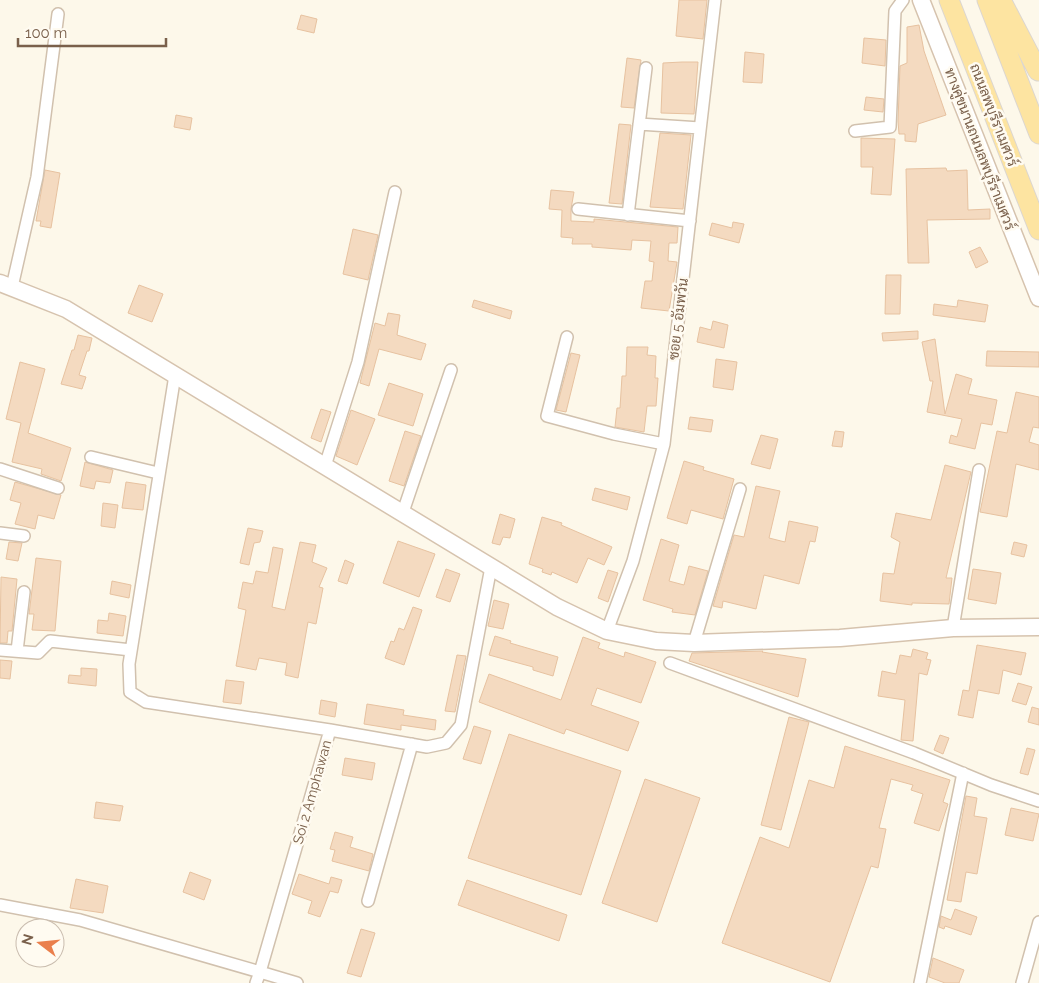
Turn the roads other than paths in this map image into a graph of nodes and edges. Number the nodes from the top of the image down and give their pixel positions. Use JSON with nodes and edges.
{"nodes":[{"id":1,"x":716,"y":0,"type":"edge"},
{"id":2,"x":904,"y":0,"type":"edge"},
{"id":3,"x":921,"y":0,"type":"edge"},
{"id":4,"x":949,"y":0,"type":"edge"},
{"id":5,"x":988,"y":0,"type":"edge"},
{"id":6,"x":1001,"y":0,"type":"edge"},
{"id":7,"x":1011,"y":0,"type":"edge"},
{"id":8,"x":58,"y":14,"type":"dead end"},
{"id":9,"x":646,"y":68,"type":"dead end"},
{"id":10,"x":1039,"y":72,"type":"edge"},
{"id":11,"x":639,"y":124,"type":"junction"},
{"id":12,"x":700,"y":128,"type":"junction"},
{"id":13,"x":855,"y":131,"type":"dead end"},
{"id":14,"x":1039,"y":134,"type":"edge"},
{"id":15,"x":395,"y":192,"type":"dead end"},
{"id":16,"x":578,"y":209,"type":"dead end"},
{"id":17,"x":628,"y":215,"type":"junction"},
{"id":18,"x":690,"y":221,"type":"junction"},
{"id":19,"x":1036,"y":222,"type":"edge"},
{"id":20,"x":1039,"y":236,"type":"edge"},
{"id":21,"x":6,"y":285,"type":"edge"},
{"id":22,"x":1039,"y":298,"type":"edge"},
{"id":23,"x":567,"y":337,"type":"dead end"},
{"id":24,"x":451,"y":370,"type":"dead end"},
{"id":25,"x":175,"y":375,"type":"junction"},
{"id":26,"x":664,"y":444,"type":"junction"},
{"id":27,"x":92,"y":457,"type":"dead end"},
{"id":28,"x":325,"y":466,"type":"junction"},
{"id":29,"x":0,"y":469,"type":"edge"},
{"id":30,"x":979,"y":470,"type":"dead end"},
{"id":31,"x":158,"y":474,"type":"junction"},
{"id":32,"x":58,"y":488,"type":"dead end"},
{"id":33,"x":740,"y":489,"type":"dead end"},
{"id":34,"x":403,"y":512,"type":"junction"},
{"id":35,"x":0,"y":533,"type":"edge"},
{"id":36,"x":24,"y":536,"type":"dead end"},
{"id":37,"x":491,"y":567,"type":"junction"},
{"id":38,"x":24,"y":592,"type":"dead end"},
{"id":39,"x":1039,"y":626,"type":"edge"},
{"id":40,"x":953,"y":628,"type":"junction"},
{"id":41,"x":607,"y":631,"type":"junction"},
{"id":42,"x":694,"y":643,"type":"junction"},
{"id":43,"x":0,"y":650,"type":"edge"},
{"id":44,"x":131,"y":650,"type":"junction"},
{"id":45,"x":17,"y":651,"type":"junction"},
{"id":46,"x":670,"y":663,"type":"dead end"},
{"id":47,"x":330,"y":730,"type":"junction"},
{"id":48,"x":412,"y":744,"type":"junction"},
{"id":49,"x":963,"y":773,"type":"junction"},
{"id":50,"x":1039,"y":801,"type":"edge"},
{"id":51,"x":368,"y":901,"type":"dead end"},
{"id":52,"x":0,"y":905,"type":"edge"},
{"id":53,"x":1039,"y":922,"type":"edge"},
{"id":54,"x":258,"y":977,"type":"edge"},
{"id":55,"x":297,"y":983,"type":"edge"},
{"id":56,"x":920,"y":983,"type":"edge"},
{"id":57,"x":1022,"y":983,"type":"edge"}],
"edges":[{"from":1,"to":12,"type":"street","name":"ซอย 5 อัมพวัน"},
{"from":2,"to":13,"type":"street"},
{"from":3,"to":22,"type":"street","name":"ทางคู่ขนานถนนลพบุรีราเมศวร์"},
{"from":4,"to":19,"type":"main road","name":"ถนนลพบุรีราเมศวร์"},
{"from":5,"to":14,"type":"main road"},
{"from":6,"to":10,"type":"main road"},
{"from":7,"to":10,"type":"street"},
{"from":8,"to":21,"type":"street"},
{"from":9,"to":11,"type":"street"},
{"from":11,"to":12,"type":"street"},
{"from":11,"to":17,"type":"street"},
{"from":12,"to":18,"type":"street","name":"ซอย 5 อัมพวัน"},
{"from":15,"to":28,"type":"street"},
{"from":16,"to":17,"type":"street"},
{"from":17,"to":18,"type":"street"},
{"from":18,"to":26,"type":"street","name":"ซอย 5 อัมพวัน"},
{"from":19,"to":20,"type":"main road","name":"ถนนลพบุรีราเมศวร์"},
{"from":21,"to":25,"type":"street"},
{"from":23,"to":26,"type":"street"},
{"from":24,"to":34,"type":"street"},
{"from":25,"to":28,"type":"street"},
{"from":25,"to":31,"type":"street"},
{"from":26,"to":41,"type":"street","name":"ซอย 5 อัมพวัน"},
{"from":27,"to":31,"type":"street"},
{"from":28,"to":34,"type":"street"},
{"from":29,"to":32,"type":"street"},
{"from":30,"to":40,"type":"street"},
{"from":31,"to":44,"type":"street"},
{"from":33,"to":42,"type":"street"},
{"from":34,"to":37,"type":"street"},
{"from":35,"to":36,"type":"street"},
{"from":37,"to":41,"type":"street"},
{"from":37,"to":48,"type":"street","name":"Soi 2 Amphawan"},
{"from":38,"to":45,"type":"street"},
{"from":39,"to":40,"type":"street"},
{"from":40,"to":42,"type":"street"},
{"from":41,"to":42,"type":"street"},
{"from":43,"to":45,"type":"street"},
{"from":44,"to":45,"type":"street"},
{"from":44,"to":47,"type":"street"},
{"from":46,"to":49,"type":"street"},
{"from":47,"to":48,"type":"street","name":"Soi 2 Amphawan"},
{"from":47,"to":54,"type":"street","name":"Soi 2 Amphawan"},
{"from":48,"to":51,"type":"street"},
{"from":49,"to":50,"type":"street"},
{"from":49,"to":56,"type":"street"},
{"from":52,"to":54,"type":"street"},
{"from":53,"to":57,"type":"street"},
{"from":54,"to":55,"type":"street"}]}
